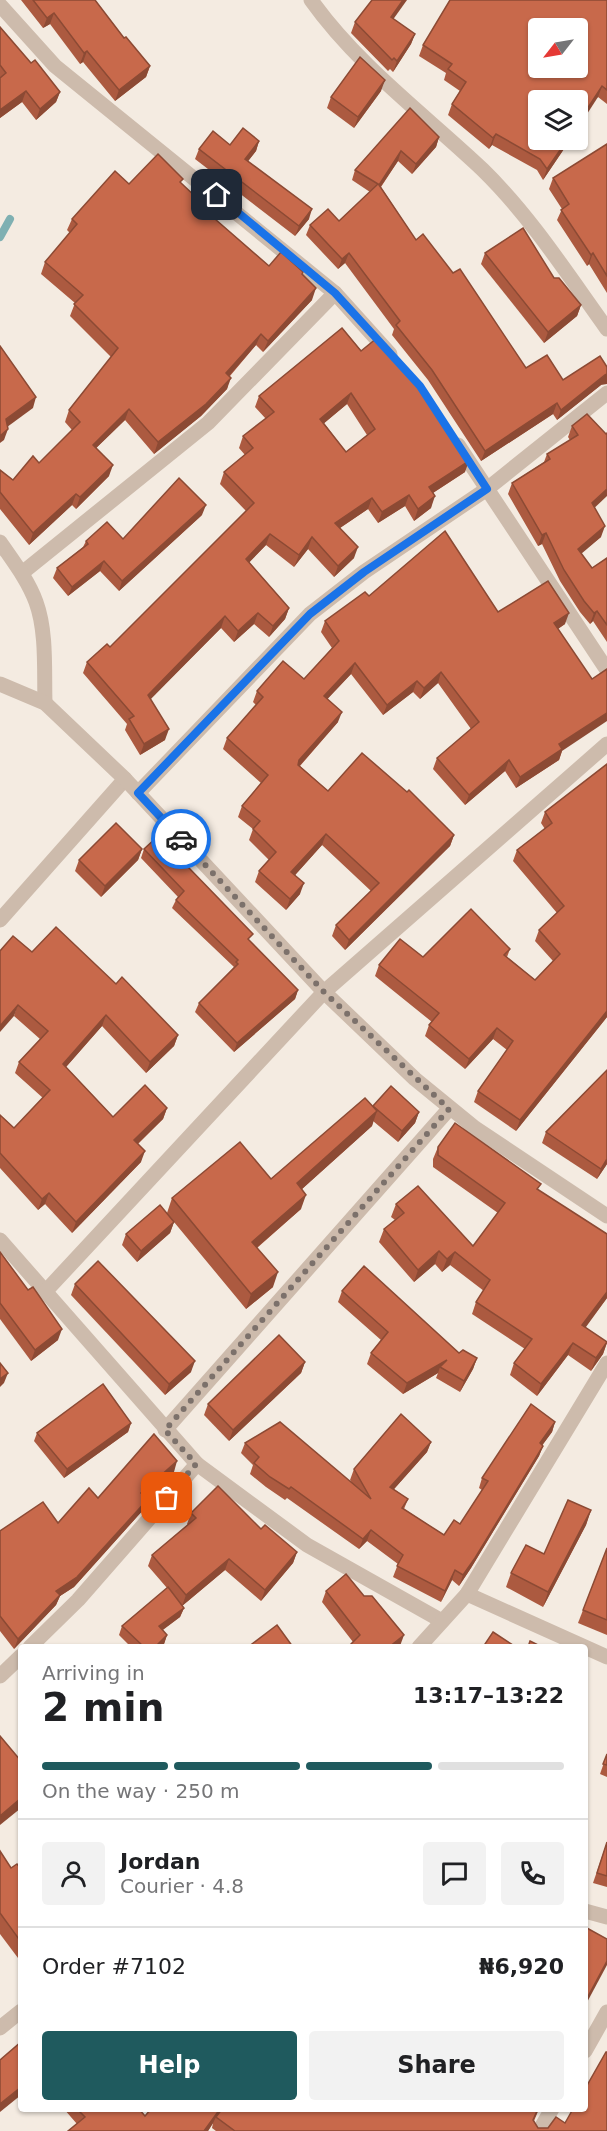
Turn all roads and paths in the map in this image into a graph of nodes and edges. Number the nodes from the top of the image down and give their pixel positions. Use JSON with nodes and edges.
{"nodes":[{"id":1,"x":311,"y":0,"type":"edge"},
{"id":2,"x":0,"y":5,"type":"edge"},
{"id":3,"x":335,"y":293,"type":"junction"},
{"id":4,"x":607,"y":329,"type":"edge"},
{"id":5,"x":404,"y":369,"type":"edge"},
{"id":6,"x":607,"y":393,"type":"edge"},
{"id":7,"x":450,"y":433,"type":"edge"},
{"id":8,"x":487,"y":489,"type":"junction"},
{"id":9,"x":0,"y":543,"type":"edge"},
{"id":10,"x":22,"y":573,"type":"junction"},
{"id":11,"x":607,"y":670,"type":"edge"},
{"id":12,"x":0,"y":684,"type":"edge"},
{"id":13,"x":45,"y":703,"type":"junction"},
{"id":14,"x":607,"y":744,"type":"edge"},
{"id":15,"x":125,"y":779,"type":"junction"},
{"id":16,"x":138,"y":793,"type":"junction"},
{"id":17,"x":0,"y":920,"type":"edge"},
{"id":18,"x":324,"y":992,"type":"junction"},
{"id":19,"x":449,"y":1109,"type":"junction"},
{"id":20,"x":607,"y":1216,"type":"edge"},
{"id":21,"x":0,"y":1240,"type":"edge"},
{"id":22,"x":45,"y":1292,"type":"junction"},
{"id":23,"x":607,"y":1364,"type":"edge"},
{"id":24,"x":165,"y":1430,"type":"junction"},
{"id":25,"x":196,"y":1464,"type":"junction"},
{"id":26,"x":467,"y":1594,"type":"junction"},
{"id":27,"x":442,"y":1621,"type":"junction"},
{"id":28,"x":33,"y":1644,"type":"edge"},
{"id":29,"x":422,"y":1644,"type":"edge"},
{"id":30,"x":578,"y":1644,"type":"edge"},
{"id":31,"x":588,"y":1648,"type":"edge"},
{"id":32,"x":607,"y":1657,"type":"edge"},
{"id":33,"x":18,"y":1659,"type":"edge"},
{"id":34,"x":1,"y":1674,"type":"edge"},
{"id":35,"x":588,"y":1912,"type":"edge"},
{"id":36,"x":607,"y":1917,"type":"edge"},
{"id":37,"x":607,"y":2012,"type":"edge"},
{"id":38,"x":18,"y":2013,"type":"edge"},
{"id":39,"x":0,"y":2028,"type":"edge"},
{"id":40,"x":588,"y":2046,"type":"edge"},
{"id":41,"x":550,"y":2112,"type":"edge"},
{"id":42,"x":539,"y":2131,"type":"edge"}],
"edges":[{"from":1,"to":4,"type":"street"},
{"from":2,"to":3,"type":"street"},
{"from":3,"to":5,"type":"street"},
{"from":3,"to":10,"type":"street"},
{"from":6,"to":8,"type":"street"},
{"from":7,"to":8,"type":"street"},
{"from":8,"to":11,"type":"street"},
{"from":8,"to":16,"type":"street"},
{"from":9,"to":10,"type":"street"},
{"from":10,"to":13,"type":"street"},
{"from":12,"to":13,"type":"street"},
{"from":13,"to":15,"type":"street"},
{"from":14,"to":18,"type":"street"},
{"from":15,"to":16,"type":"street"},
{"from":15,"to":17,"type":"street"},
{"from":16,"to":18,"type":"street"},
{"from":18,"to":19,"type":"street"},
{"from":18,"to":22,"type":"street"},
{"from":19,"to":20,"type":"street"},
{"from":19,"to":24,"type":"street"},
{"from":21,"to":22,"type":"street"},
{"from":22,"to":24,"type":"street"},
{"from":23,"to":26,"type":"street"},
{"from":24,"to":25,"type":"street"},
{"from":25,"to":27,"type":"street"},
{"from":25,"to":28,"type":"street"},
{"from":26,"to":27,"type":"street"},
{"from":26,"to":30,"type":"street"},
{"from":27,"to":29,"type":"street"},
{"from":31,"to":32,"type":"street"},
{"from":33,"to":34,"type":"street"},
{"from":35,"to":36,"type":"street"},
{"from":37,"to":40,"type":"street"},
{"from":38,"to":39,"type":"street"},
{"from":41,"to":42,"type":"street"}]}
